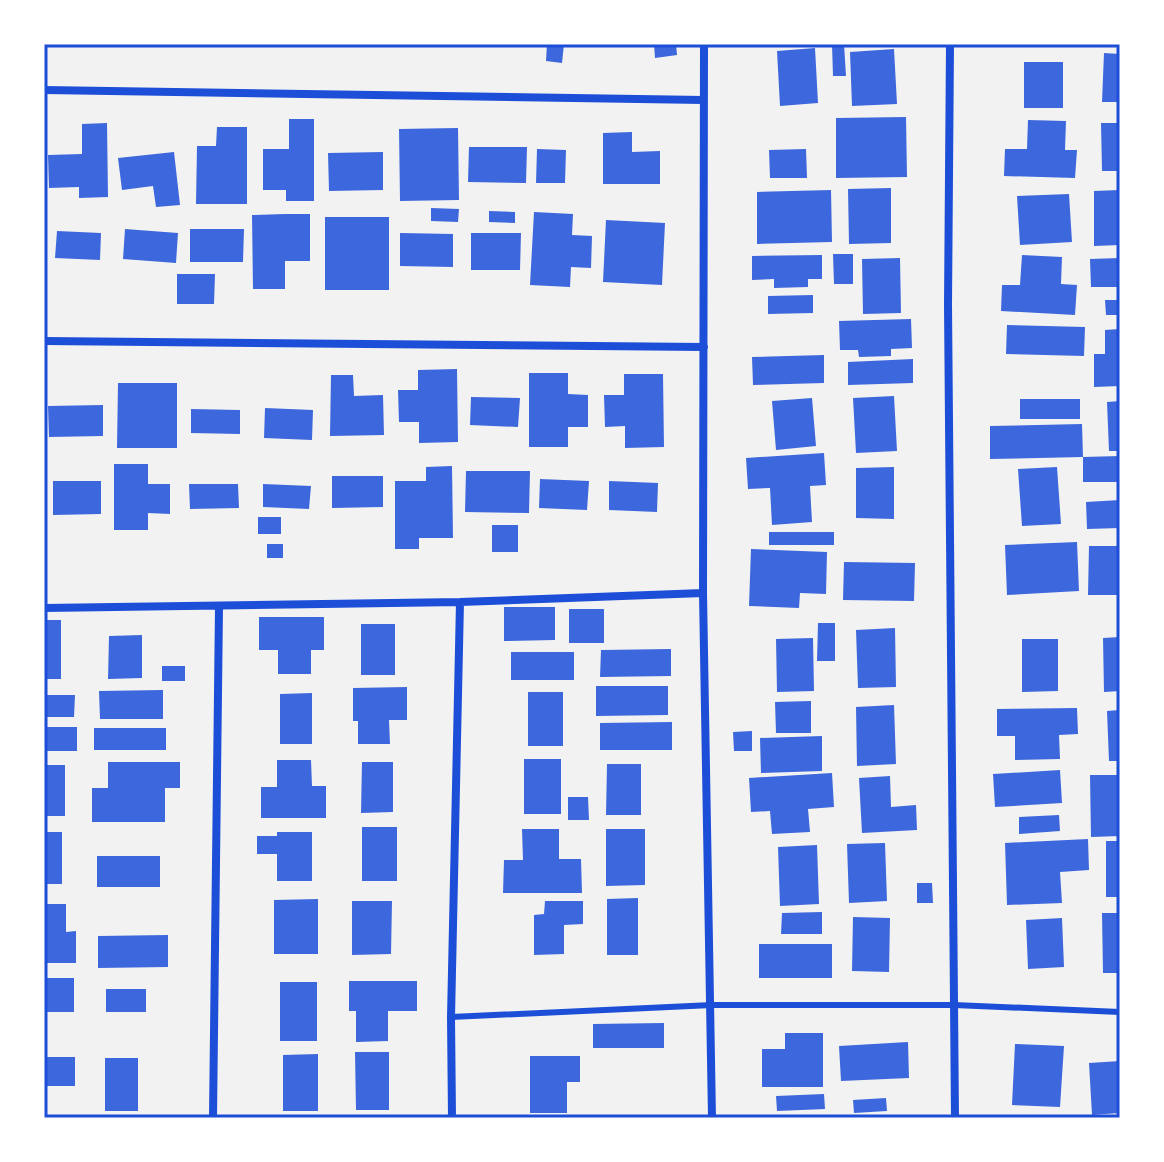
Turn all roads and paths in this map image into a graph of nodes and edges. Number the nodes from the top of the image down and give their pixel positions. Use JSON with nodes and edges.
{"nodes":[{"id":1,"x":704,"y":44,"type":"edge"},
{"id":2,"x":950,"y":44,"type":"edge"},
{"id":3,"x":44,"y":90,"type":"edge"},
{"id":4,"x":703,"y":100,"type":"junction"},
{"id":5,"x":44,"y":341,"type":"edge"},
{"id":6,"x":704,"y":347,"type":"junction"},
{"id":7,"x":703,"y":593,"type":"junction"},
{"id":8,"x":460,"y":602,"type":"junction"},
{"id":9,"x":219,"y":607,"type":"junction"},
{"id":10,"x":44,"y":608,"type":"edge"},
{"id":11,"x":712,"y":1005,"type":"junction"},
{"id":12,"x":954,"y":1005,"type":"junction"},
{"id":13,"x":1120,"y":1012,"type":"edge"},
{"id":14,"x":451,"y":1017,"type":"junction"},
{"id":15,"x":213,"y":1118,"type":"edge"},
{"id":16,"x":452,"y":1118,"type":"edge"},
{"id":17,"x":712,"y":1118,"type":"edge"},
{"id":18,"x":955,"y":1118,"type":"edge"}],
"edges":[{"from":1,"to":4,"type":"street"},
{"from":2,"to":12,"type":"street"},
{"from":3,"to":4,"type":"street"},
{"from":4,"to":6,"type":"street"},
{"from":5,"to":6,"type":"street"},
{"from":6,"to":7,"type":"street"},
{"from":7,"to":8,"type":"street"},
{"from":7,"to":11,"type":"street"},
{"from":8,"to":9,"type":"street"},
{"from":8,"to":14,"type":"street"},
{"from":9,"to":10,"type":"street"},
{"from":9,"to":15,"type":"street"},
{"from":11,"to":12,"type":"lane"},
{"from":11,"to":14,"type":"lane"},
{"from":11,"to":17,"type":"street"},
{"from":12,"to":13,"type":"lane"},
{"from":12,"to":18,"type":"street"},
{"from":14,"to":16,"type":"street"}]}
